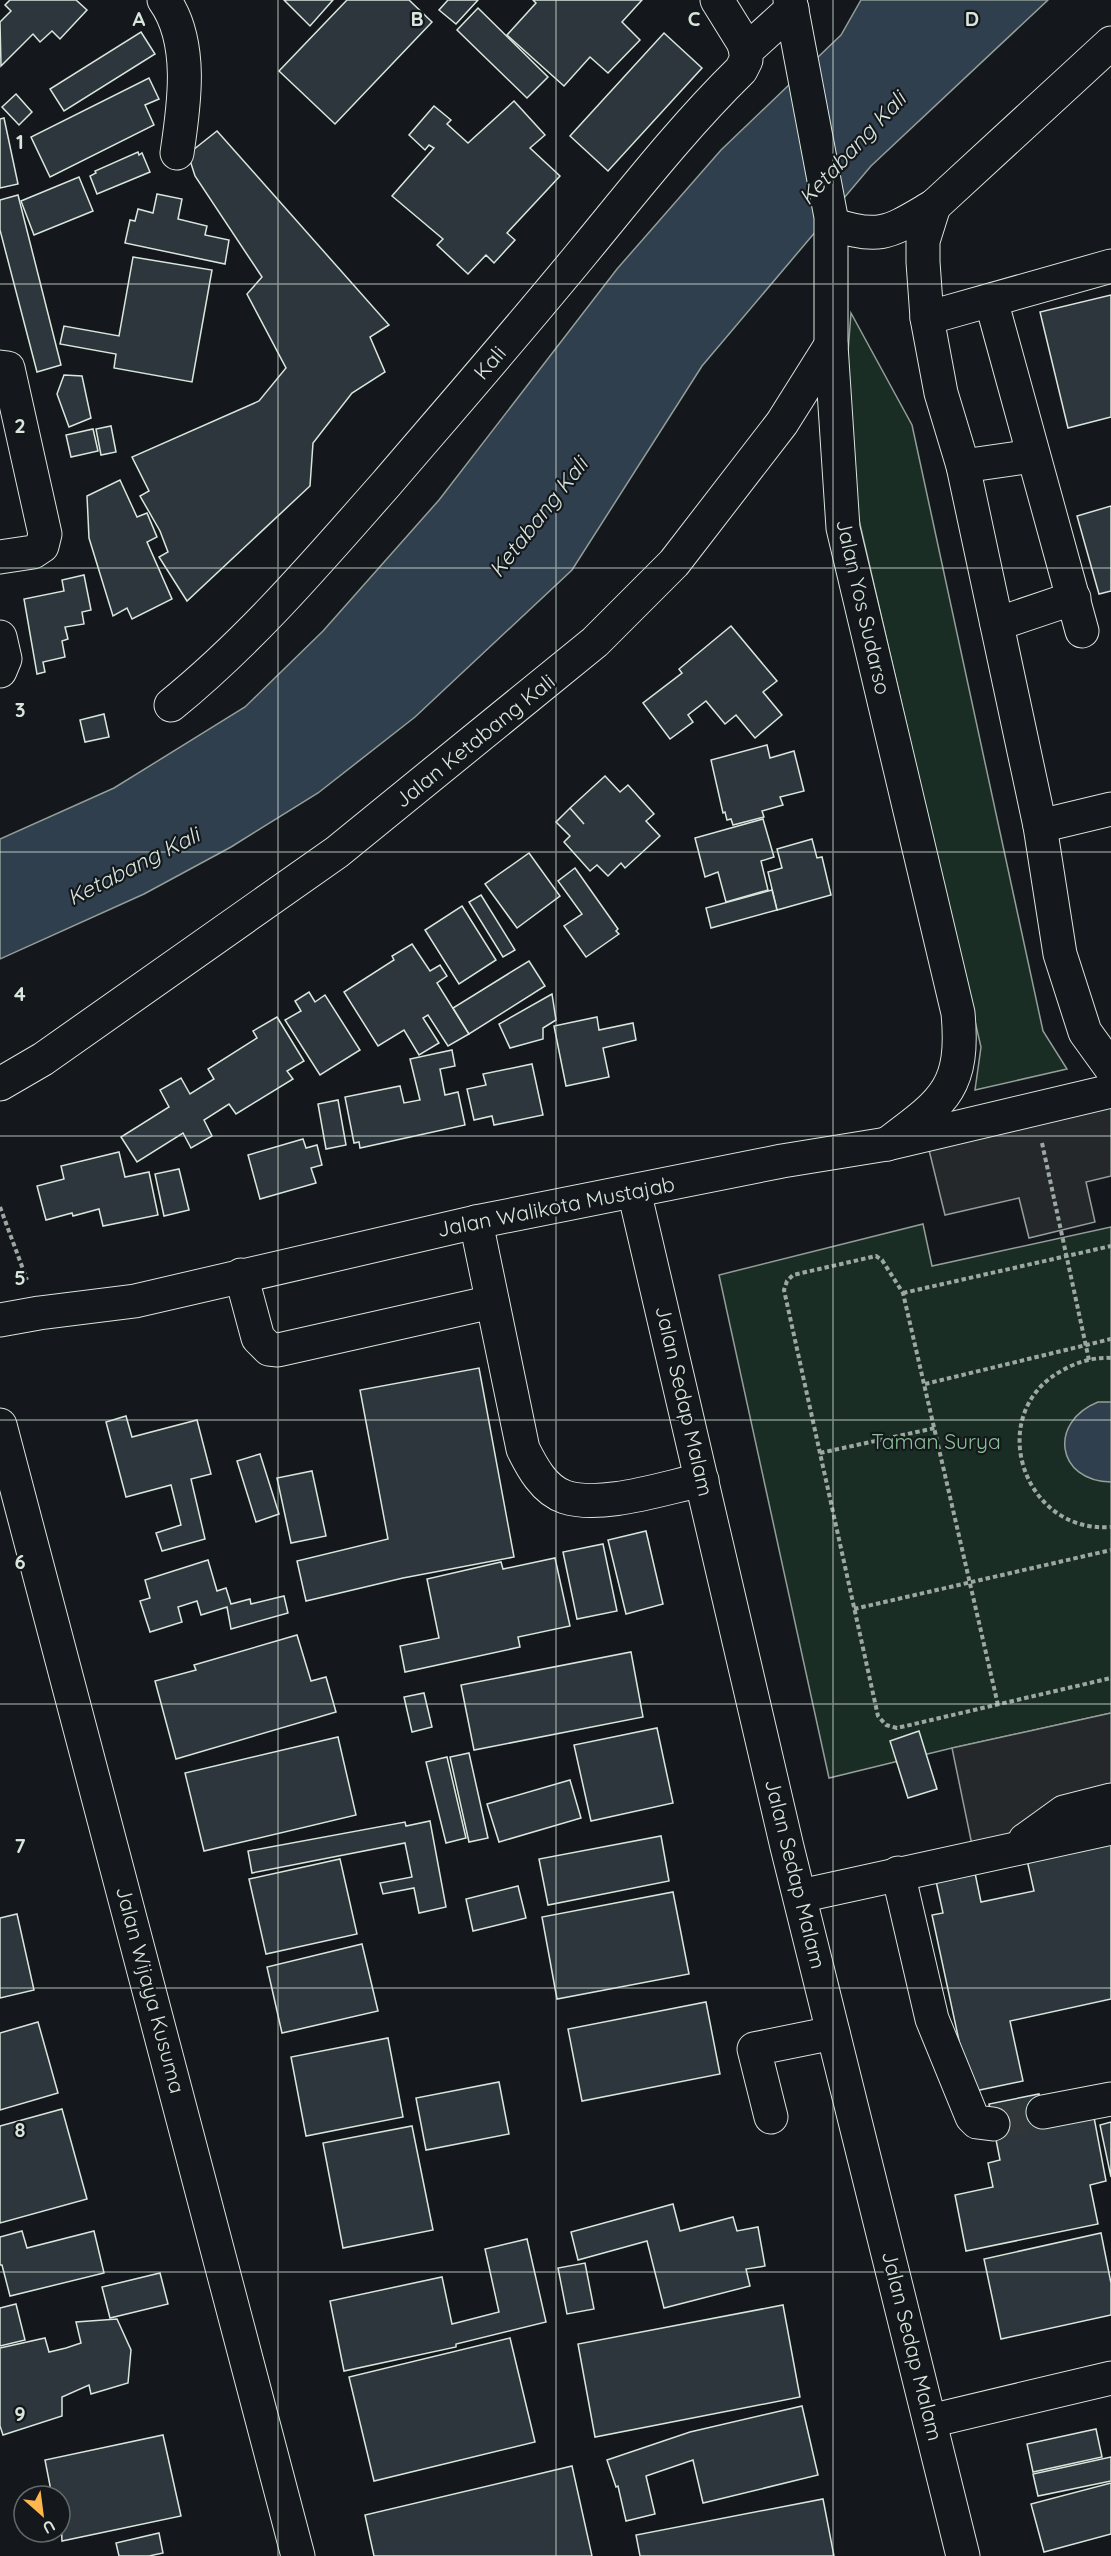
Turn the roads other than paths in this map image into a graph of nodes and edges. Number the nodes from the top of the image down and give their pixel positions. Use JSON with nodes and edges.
{"nodes":[{"id":1,"x":164,"y":0,"type":"edge"},
{"id":2,"x":717,"y":0,"type":"edge"},
{"id":3,"x":792,"y":10,"type":"edge"},
{"id":4,"x":1111,"y":43,"type":"edge"},
{"id":5,"x":746,"y":51,"type":"junction"},
{"id":6,"x":177,"y":153,"type":"dead end"},
{"id":7,"x":934,"y":206,"type":"junction"},
{"id":8,"x":832,"y":220,"type":"junction"},
{"id":9,"x":1111,"y":266,"type":"edge"},
{"id":10,"x":991,"y":300,"type":"junction"},
{"id":11,"x":927,"y":318,"type":"junction"},
{"id":12,"x":831,"y":345,"type":"junction"},
{"id":13,"x":4,"y":368,"type":"edge"},
{"id":14,"x":1033,"y":456,"type":"junction"},
{"id":15,"x":963,"y":466,"type":"junction"},
{"id":16,"x":0,"y":557,"type":"edge"},
{"id":17,"x":1074,"y":598,"type":"junction"},
{"id":18,"x":997,"y":624,"type":"junction"},
{"id":19,"x":1082,"y":631,"type":"dead end"},
{"id":20,"x":0,"y":638,"type":"edge"},
{"id":21,"x":0,"y":671,"type":"edge"},
{"id":22,"x":171,"y":705,"type":"dead end"},
{"id":23,"x":1111,"y":808,"type":"edge"},
{"id":24,"x":1041,"y":826,"type":"junction"},
{"id":25,"x":43,"y":1059,"type":"junction"},
{"id":26,"x":1111,"y":1068,"type":"edge"},
{"id":27,"x":0,"y":1084,"type":"edge"},
{"id":28,"x":1111,"y":1091,"type":"edge"},
{"id":29,"x":0,"y":1101,"type":"edge"},
{"id":30,"x":887,"y":1144,"type":"junction"},
{"id":31,"x":634,"y":1191,"type":"junction"},
{"id":32,"x":476,"y":1222,"type":"junction"},
{"id":33,"x":241,"y":1275,"type":"junction"},
{"id":34,"x":492,"y":1302,"type":"junction"},
{"id":35,"x":0,"y":1320,"type":"edge"},
{"id":36,"x":0,"y":1425,"type":"edge"},
{"id":37,"x":6,"y":1473,"type":"edge"},
{"id":38,"x":702,"y":1480,"type":"junction"},
{"id":39,"x":1111,"y":1800,"type":"edge"},
{"id":40,"x":1111,"y":1828,"type":"edge"},
{"id":41,"x":1014,"y":1848,"type":"junction"},
{"id":42,"x":898,"y":1873,"type":"dead end"},
{"id":43,"x":800,"y":1896,"type":"junction"},
{"id":44,"x":833,"y":2032,"type":"junction"},
{"id":45,"x":1111,"y":2099,"type":"edge"},
{"id":46,"x":1043,"y":2112,"type":"tunnel mouth"},
{"id":47,"x":771,"y":2117,"type":"dead end"},
{"id":48,"x":993,"y":2124,"type":"tunnel mouth"},
{"id":49,"x":1111,"y":2378,"type":"edge"},
{"id":50,"x":930,"y":2421,"type":"junction"},
{"id":51,"x":298,"y":2556,"type":"edge"},
{"id":52,"x":963,"y":2556,"type":"edge"}],
"edges":[{"from":1,"to":6,"type":"street"},
{"from":2,"to":5,"type":"street"},
{"from":3,"to":5,"type":"street","name":"Kali"},
{"from":3,"to":8,"type":"street","name":"Jalan Yos Sudarso"},
{"from":4,"to":7,"type":"street"},
{"from":5,"to":22,"type":"street","name":"Kali"},
{"from":7,"to":8,"type":"street"},
{"from":7,"to":11,"type":"street"},
{"from":8,"to":12,"type":"street","name":"Jalan Yos Sudarso"},
{"from":9,"to":10,"type":"street"},
{"from":10,"to":11,"type":"street"},
{"from":10,"to":14,"type":"street"},
{"from":11,"to":15,"type":"street"},
{"from":12,"to":25,"type":"street","name":"Jalan Ketabang Kali"},
{"from":12,"to":30,"type":"street","name":"Jalan Yos Sudarso"},
{"from":13,"to":16,"type":"street"},
{"from":14,"to":15,"type":"street"},
{"from":14,"to":17,"type":"street"},
{"from":15,"to":18,"type":"street"},
{"from":17,"to":18,"type":"street"},
{"from":17,"to":19,"type":"street"},
{"from":18,"to":24,"type":"street"},
{"from":20,"to":21,"type":"street"},
{"from":23,"to":24,"type":"street"},
{"from":24,"to":26,"type":"street"},
{"from":25,"to":27,"type":"street","name":"Jalan Ketabang Kali"},
{"from":25,"to":29,"type":"street","name":"Jalan Ketabang Kali"},
{"from":28,"to":30,"type":"street","name":"Jalan Walikota Mustajab"},
{"from":30,"to":31,"type":"street","name":"Jalan Walikota Mustajab"},
{"from":31,"to":32,"type":"street","name":"Jalan Walikota Mustajab"},
{"from":31,"to":38,"type":"street","name":"Jalan Sedap Malam"},
{"from":32,"to":33,"type":"street","name":"Jalan Walikota Mustajab"},
{"from":32,"to":34,"type":"street"},
{"from":33,"to":34,"type":"street"},
{"from":33,"to":35,"type":"street","name":"Jalan Walikota Mustajab"},
{"from":34,"to":38,"type":"street"},
{"from":36,"to":37,"type":"street","name":"Jalan Wijaya Kusuma"},
{"from":37,"to":51,"type":"street","name":"Jalan Wijaya Kusuma"},
{"from":38,"to":43,"type":"street","name":"Jalan Sedap Malam"},
{"from":39,"to":41,"type":"street"},
{"from":40,"to":41,"type":"street"},
{"from":41,"to":43,"type":"street"},
{"from":42,"to":48,"type":"street"},
{"from":43,"to":44,"type":"street","name":"Jalan Sedap Malam"},
{"from":44,"to":47,"type":"street"},
{"from":44,"to":50,"type":"street","name":"Jalan Sedap Malam"},
{"from":45,"to":46,"type":"street"},
{"from":49,"to":50,"type":"street"},
{"from":50,"to":52,"type":"street","name":"Jalan Sedap Malam"}]}
